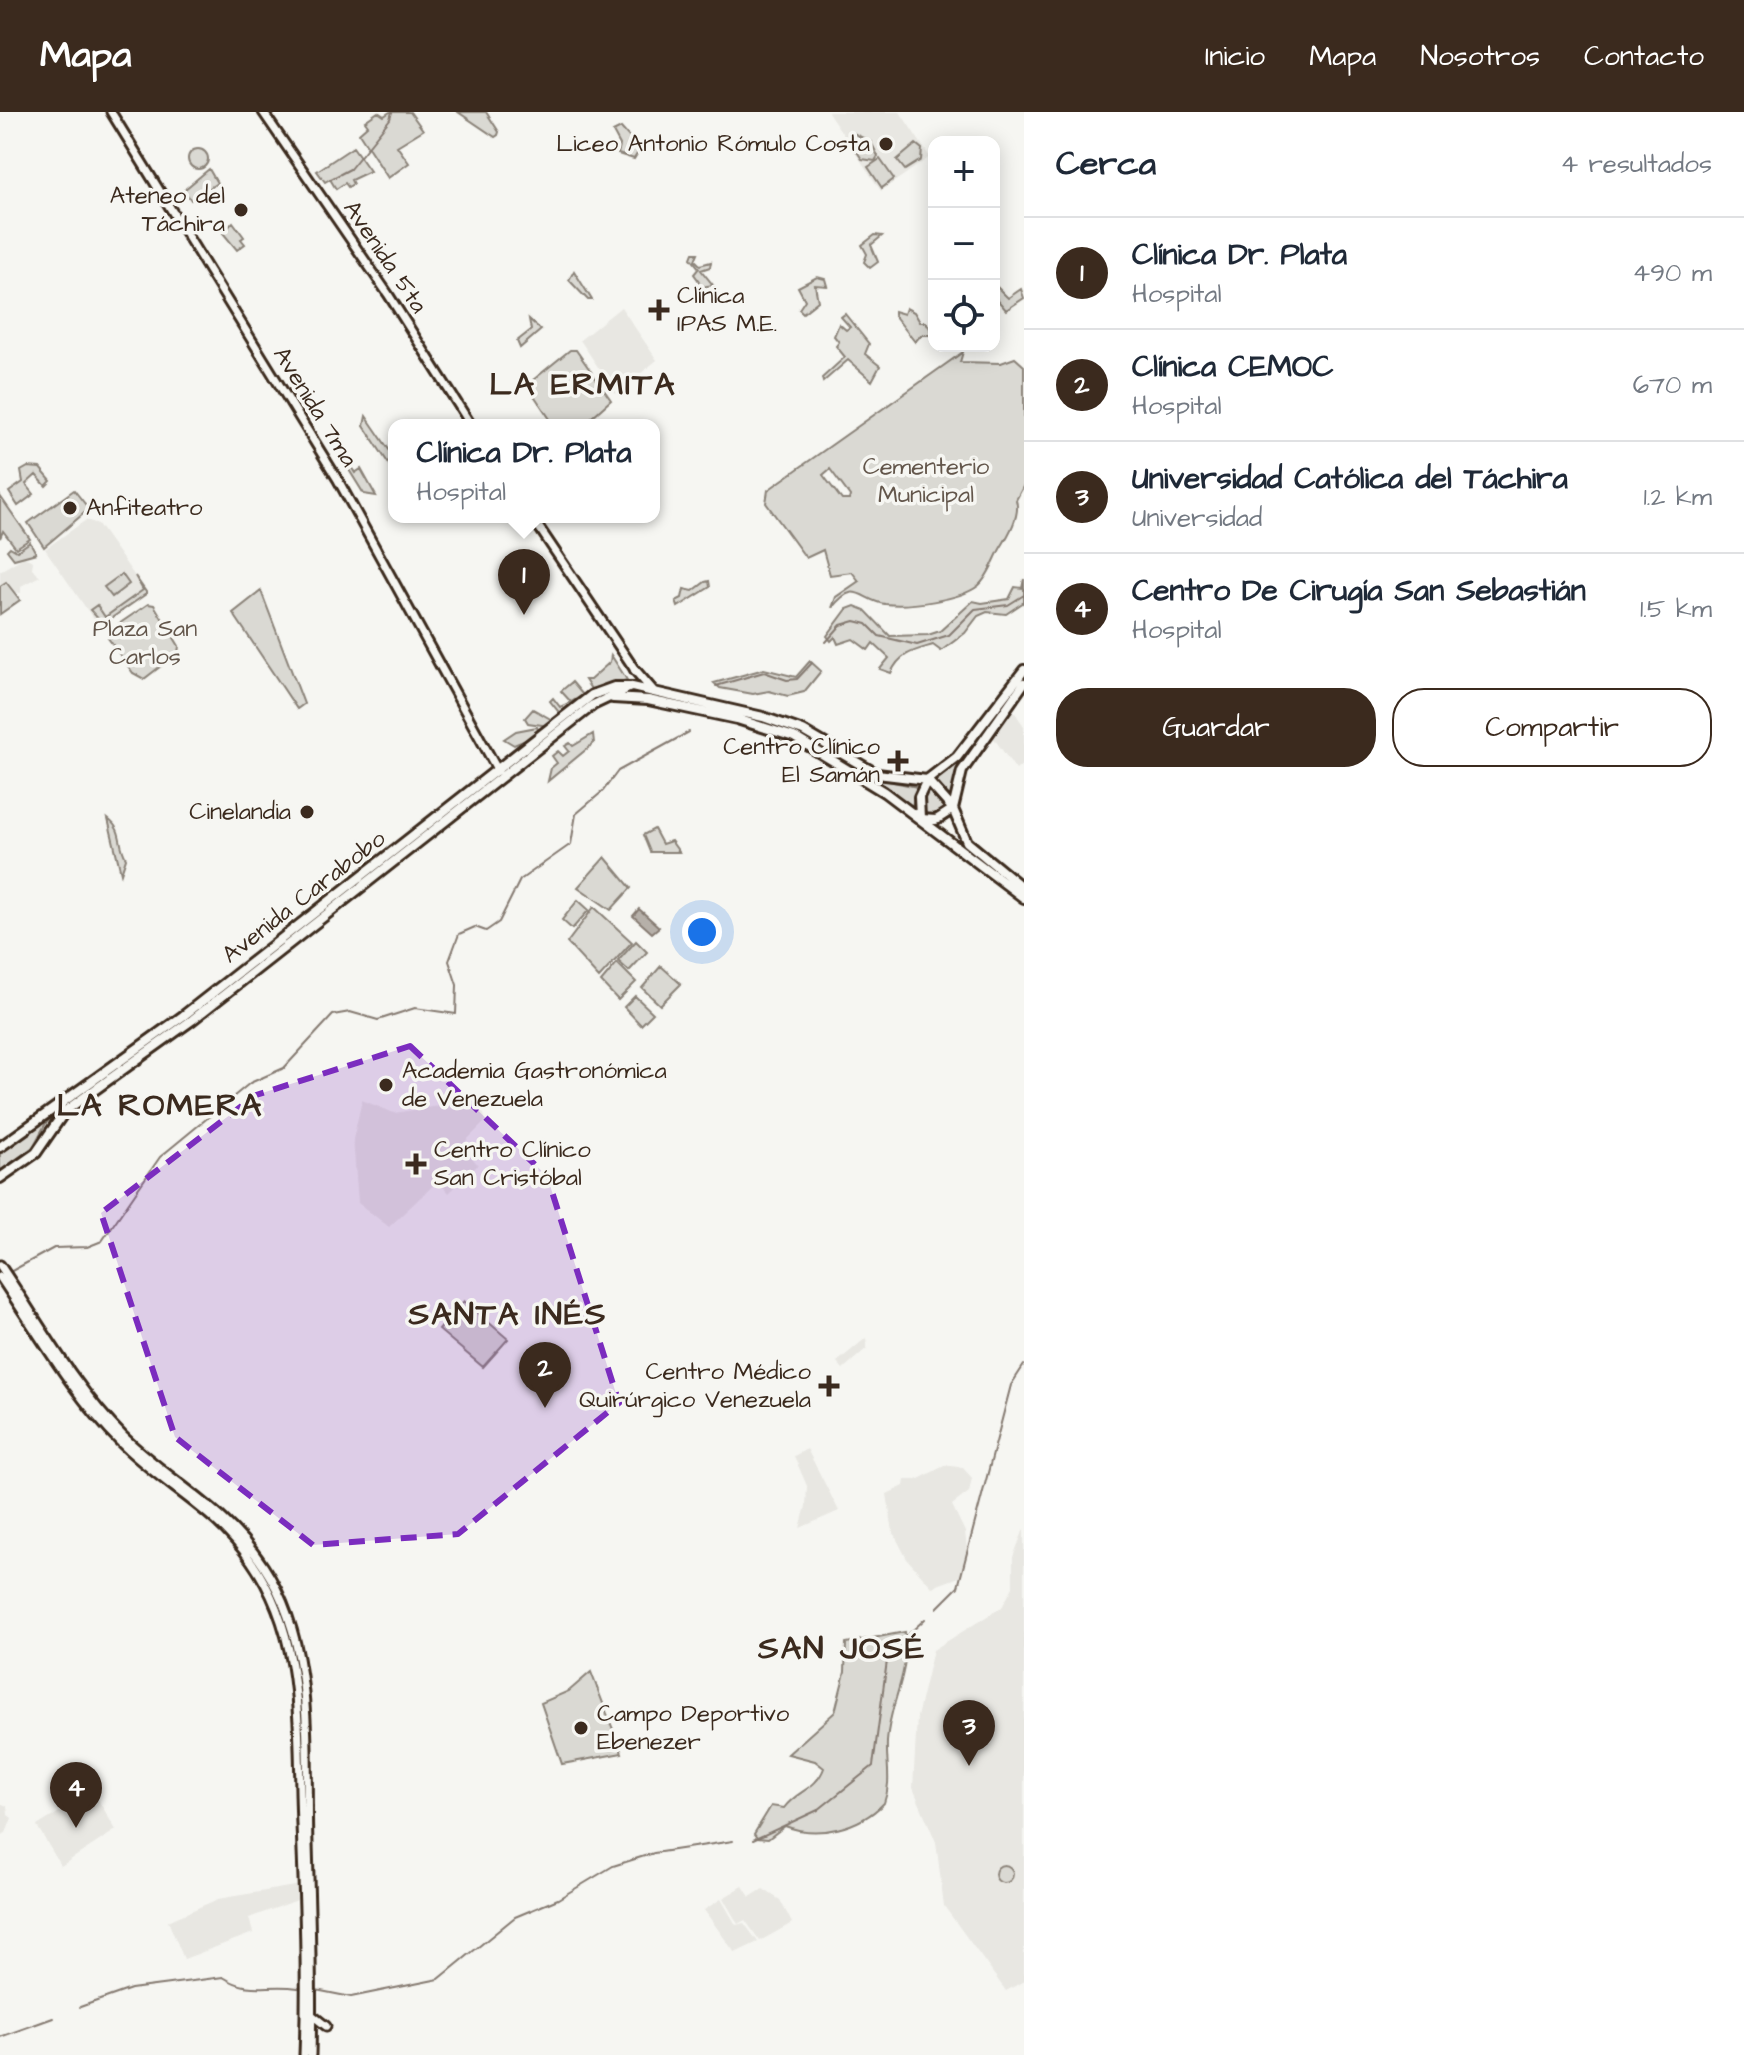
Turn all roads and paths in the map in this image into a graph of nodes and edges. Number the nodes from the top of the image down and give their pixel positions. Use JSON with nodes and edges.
{"nodes":[{"id":1,"x":111,"y":112,"type":"edge"},
{"id":2,"x":263,"y":112,"type":"edge"},
{"id":3,"x":467,"y":419,"type":"edge"},
{"id":4,"x":536,"y":523,"type":"edge"},
{"id":5,"x":635,"y":670,"type":"junction"},
{"id":6,"x":1024,"y":670,"type":"edge"},
{"id":7,"x":1024,"y":683,"type":"edge"},
{"id":8,"x":632,"y":687,"type":"junction"},
{"id":9,"x":655,"y":693,"type":"junction"},
{"id":10,"x":605,"y":699,"type":"junction"},
{"id":11,"x":498,"y":771,"type":"junction"},
{"id":12,"x":508,"y":774,"type":"junction"},
{"id":13,"x":927,"y":780,"type":"junction"},
{"id":14,"x":953,"y":809,"type":"junction"},
{"id":15,"x":920,"y":818,"type":"junction"},
{"id":16,"x":1024,"y":889,"type":"edge"},
{"id":17,"x":1024,"y":898,"type":"edge"},
{"id":18,"x":0,"y":1147,"type":"edge"},
{"id":19,"x":0,"y":1178,"type":"edge"},
{"id":20,"x":0,"y":1265,"type":"edge"},
{"id":21,"x":0,"y":1277,"type":"edge"},
{"id":22,"x":312,"y":2014,"type":"junction"},
{"id":23,"x":326,"y":2026,"type":"dead end"},
{"id":24,"x":304,"y":2055,"type":"edge"},
{"id":25,"x":311,"y":2055,"type":"edge"}],
"edges":[{"from":1,"to":11,"type":"street","name":"Avenida 7ma"},
{"from":2,"to":3,"type":"street","name":"Avenida 5ta"},
{"from":4,"to":5,"type":"street"},
{"from":5,"to":8,"type":"main road"},
{"from":5,"to":9,"type":"main road"},
{"from":6,"to":13,"type":"main road"},
{"from":7,"to":14,"type":"main road"},
{"from":8,"to":9,"type":"main road"},
{"from":8,"to":10,"type":"main road","name":"Avenida Carabobo"},
{"from":8,"to":11,"type":"main road","name":"Avenida Carabobo"},
{"from":9,"to":13,"type":"main road"},
{"from":10,"to":12,"type":"main road","name":"Avenida Carabobo"},
{"from":10,"to":15,"type":"main road"},
{"from":11,"to":12,"type":"main road"},
{"from":11,"to":18,"type":"main road","name":"Avenida Carabobo"},
{"from":12,"to":19,"type":"main road","name":"Avenida Carabobo"},
{"from":13,"to":14,"type":"main road"},
{"from":13,"to":15,"type":"main road"},
{"from":14,"to":15,"type":"main road"},
{"from":14,"to":16,"type":"main road"},
{"from":15,"to":17,"type":"main road"},
{"from":20,"to":22,"type":"street"},
{"from":21,"to":24,"type":"street"},
{"from":22,"to":23,"type":"street"},
{"from":22,"to":25,"type":"street"}]}
